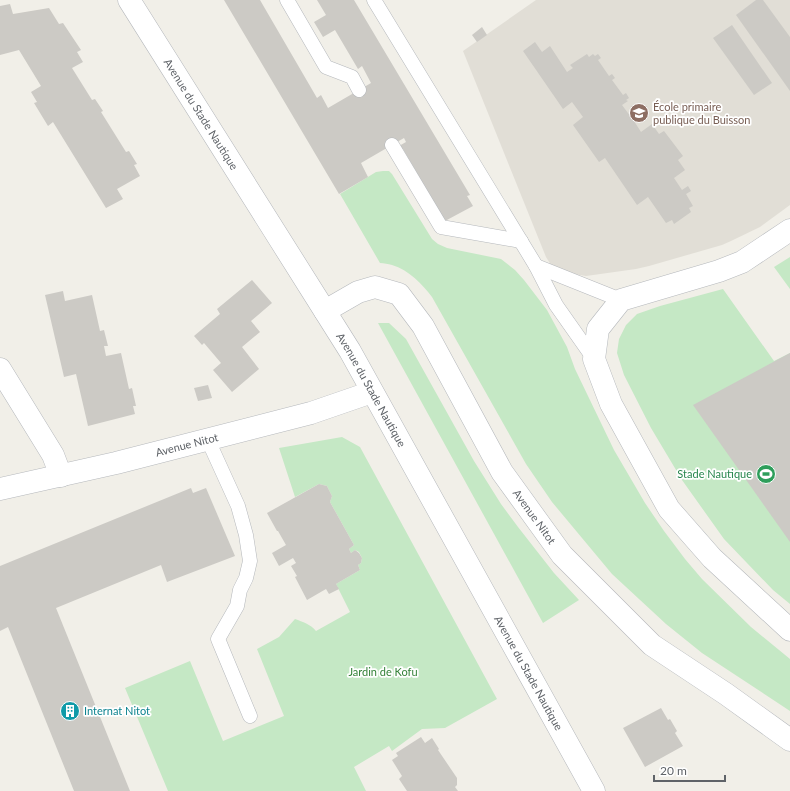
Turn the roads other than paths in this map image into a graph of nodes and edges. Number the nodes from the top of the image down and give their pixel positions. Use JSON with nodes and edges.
{"nodes":[{"id":1,"x":129,"y":0,"type":"edge"},
{"id":2,"x":287,"y":0,"type":"edge"},
{"id":3,"x":374,"y":0,"type":"edge"},
{"id":4,"x":359,"y":90,"type":"dead end"},
{"id":5,"x":392,"y":145,"type":"dead end"},
{"id":6,"x":790,"y":230,"type":"edge"},
{"id":7,"x":521,"y":242,"type":"junction"},
{"id":8,"x":536,"y":266,"type":"junction"},
{"id":9,"x":622,"y":300,"type":"junction"},
{"id":10,"x":324,"y":311,"type":"junction"},
{"id":11,"x":594,"y":359,"type":"junction"},
{"id":12,"x":0,"y":369,"type":"edge"},
{"id":13,"x":372,"y":392,"type":"junction"},
{"id":14,"x":208,"y":440,"type":"junction"},
{"id":15,"x":61,"y":476,"type":"junction"},
{"id":16,"x":0,"y":489,"type":"edge"},
{"id":17,"x":790,"y":630,"type":"edge"},
{"id":18,"x":250,"y":716,"type":"dead end"},
{"id":19,"x":790,"y":740,"type":"edge"},
{"id":20,"x":594,"y":791,"type":"edge"}],
"edges":[{"from":1,"to":10,"type":"street","name":"Avenue du Stade Nautique"},
{"from":2,"to":4,"type":"lane"},
{"from":3,"to":7,"type":"lane"},
{"from":5,"to":7,"type":"lane"},
{"from":6,"to":9,"type":"street"},
{"from":7,"to":8,"type":"lane"},
{"from":8,"to":9,"type":"lane"},
{"from":8,"to":11,"type":"lane"},
{"from":9,"to":11,"type":"street"},
{"from":10,"to":13,"type":"street","name":"Avenue du Stade Nautique"},
{"from":10,"to":19,"type":"street","name":"Avenue Nitot"},
{"from":11,"to":17,"type":"street"},
{"from":12,"to":15,"type":"street"},
{"from":13,"to":14,"type":"street","name":"Avenue Nitot"},
{"from":13,"to":20,"type":"street","name":"Avenue du Stade Nautique"},
{"from":14,"to":15,"type":"street","name":"Avenue Nitot"},
{"from":14,"to":18,"type":"lane"},
{"from":15,"to":16,"type":"street","name":"Avenue Nitot"}]}
